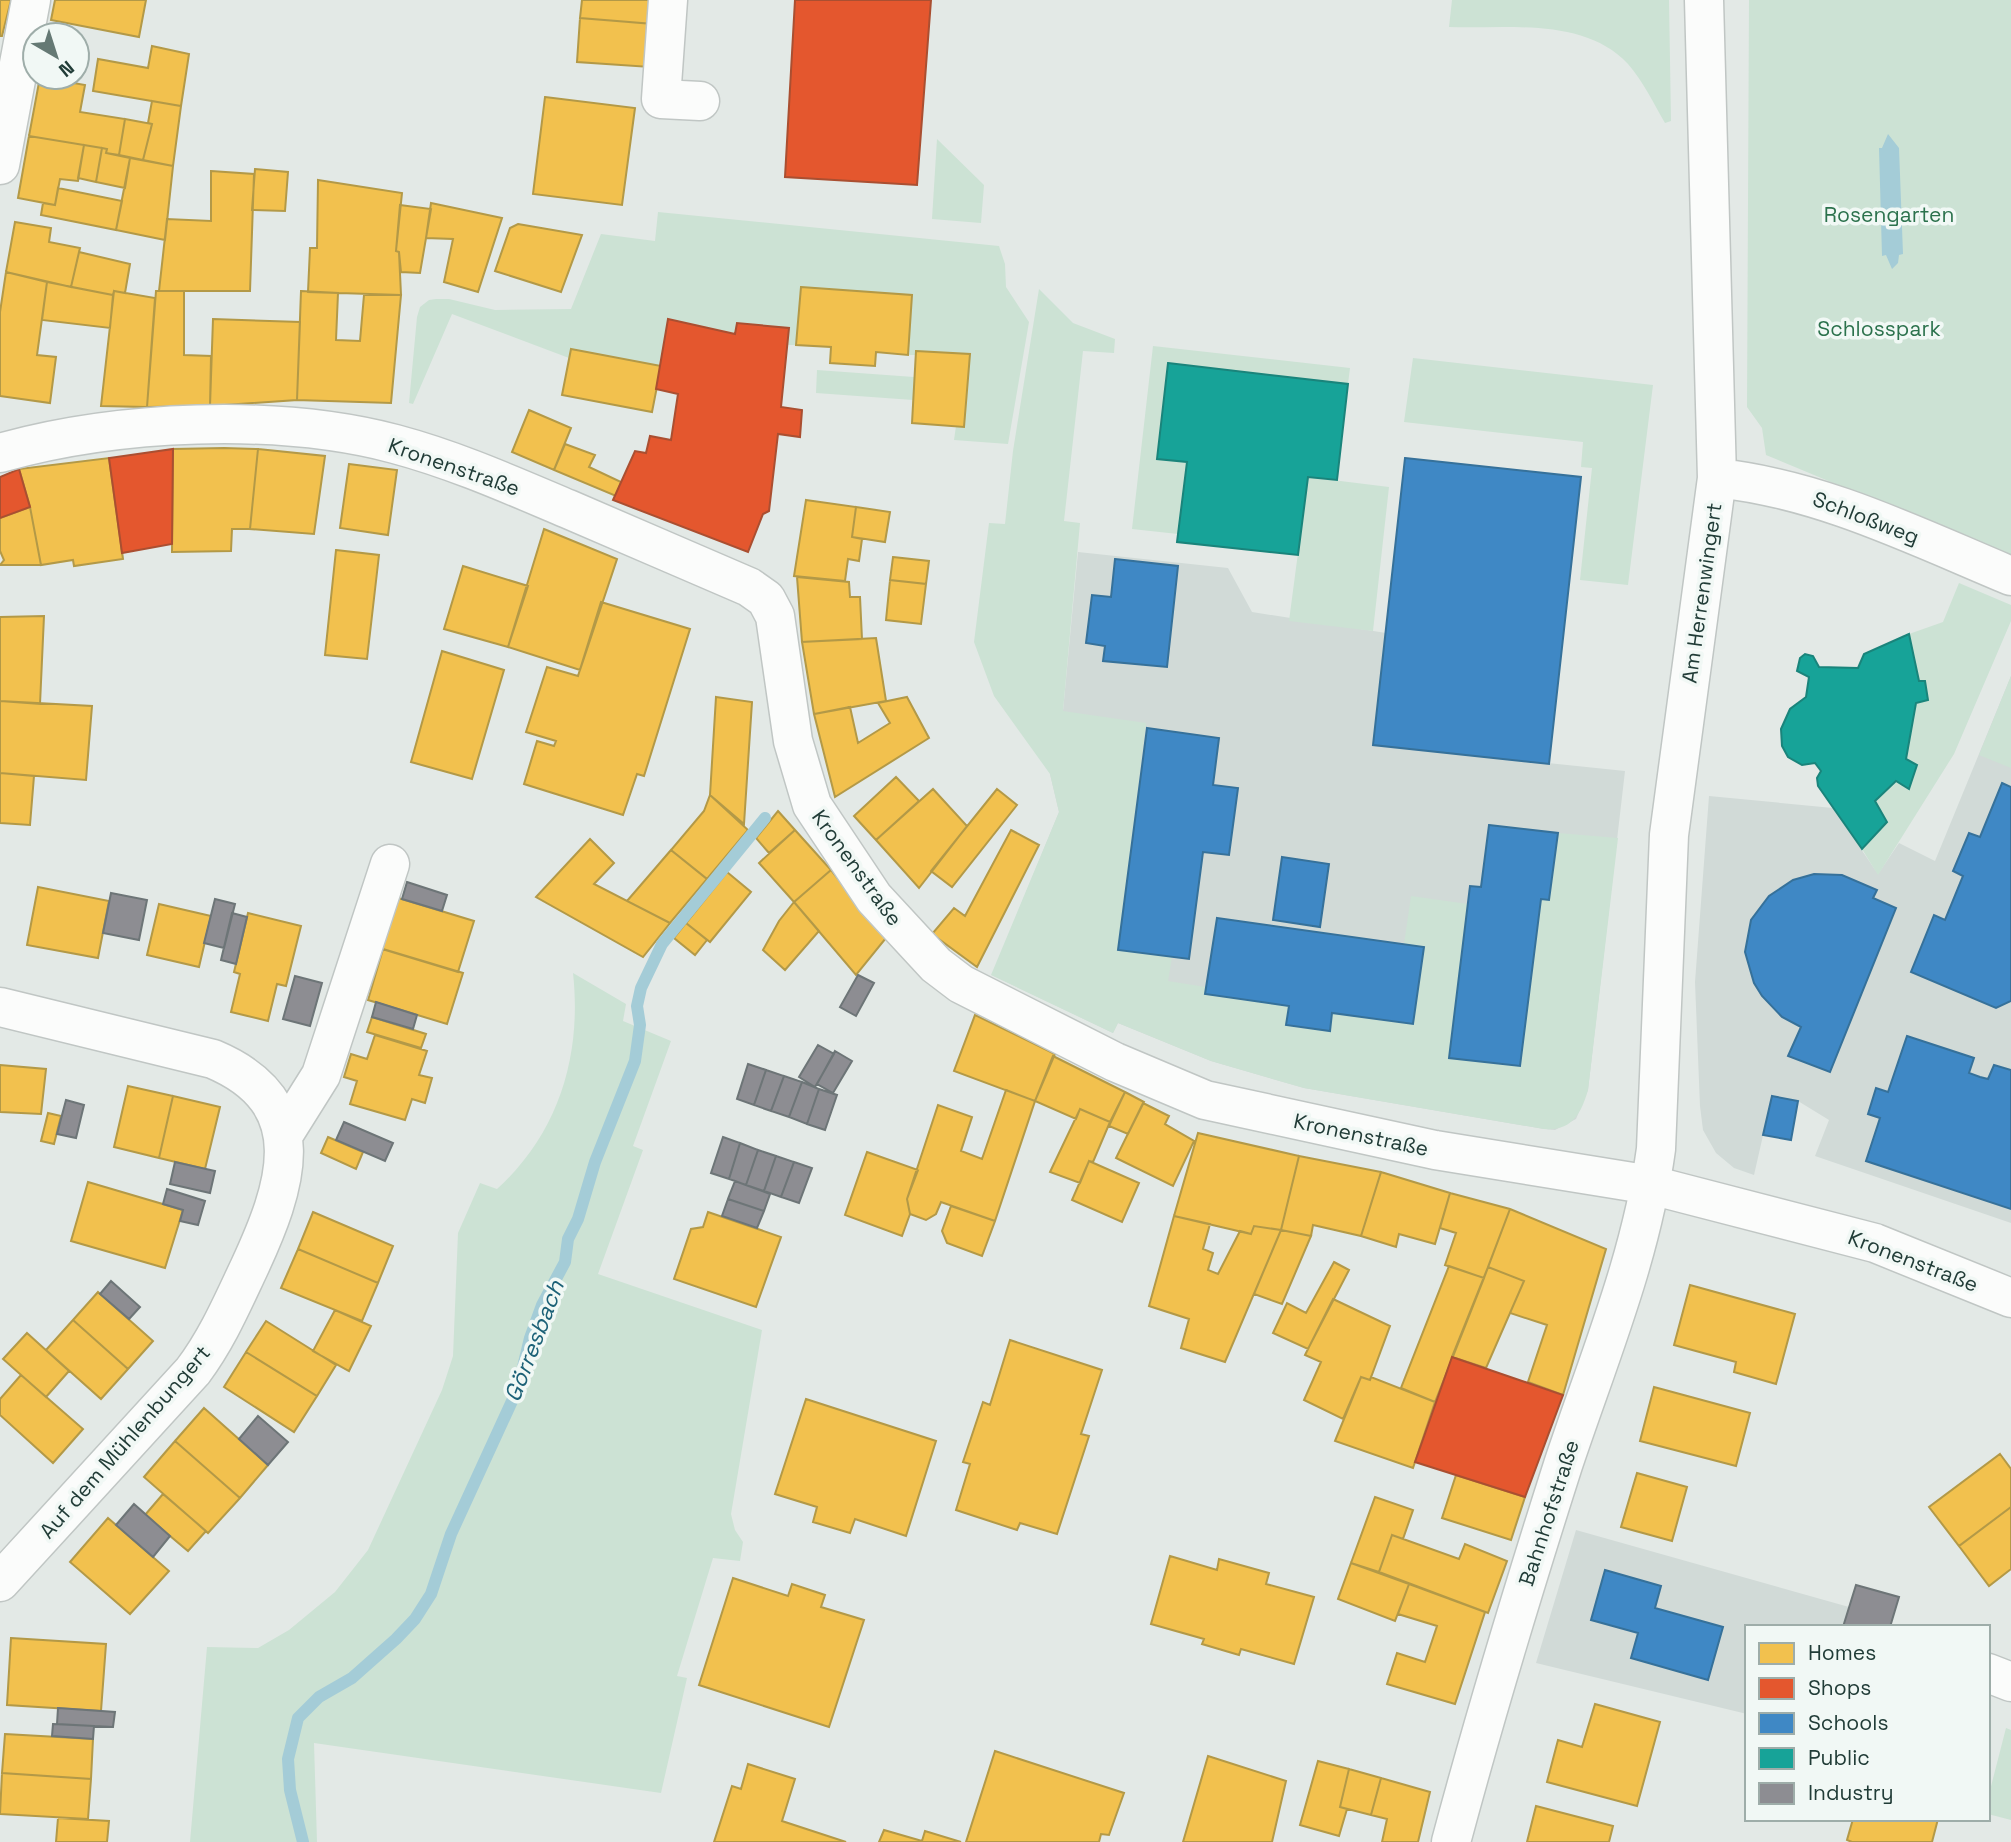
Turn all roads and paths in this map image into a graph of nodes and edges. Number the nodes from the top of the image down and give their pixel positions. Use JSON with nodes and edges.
{"nodes":[{"id":1,"x":32,"y":0,"type":"edge"},
{"id":2,"x":668,"y":0,"type":"edge"},
{"id":3,"x":1704,"y":0,"type":"edge"},
{"id":4,"x":700,"y":101,"type":"dead end"},
{"id":5,"x":0,"y":165,"type":"edge"},
{"id":6,"x":1,"y":451,"type":"edge"},
{"id":7,"x":1717,"y":478,"type":"junction"},
{"id":8,"x":2011,"y":576,"type":"edge"},
{"id":9,"x":390,"y":864,"type":"dead end"},
{"id":10,"x":0,"y":1007,"type":"edge"},
{"id":11,"x":284,"y":1134,"type":"junction"},
{"id":12,"x":1651,"y":1185,"type":"junction"},
{"id":13,"x":2011,"y":1298,"type":"edge"},
{"id":14,"x":0,"y":1582,"type":"edge"},
{"id":15,"x":1990,"y":1674,"type":"edge"},
{"id":16,"x":2011,"y":1682,"type":"edge"},
{"id":17,"x":1451,"y":1842,"type":"edge"}],
"edges":[{"from":1,"to":5,"type":"street"},
{"from":2,"to":4,"type":"street"},
{"from":3,"to":7,"type":"street","name":"Am Herrenwingert"},
{"from":6,"to":12,"type":"street","name":"Kronenstraße"},
{"from":7,"to":8,"type":"street","name":"Schloßweg"},
{"from":7,"to":12,"type":"street","name":"Am Herrenwingert"},
{"from":9,"to":11,"type":"street","name":"Auf dem Mühlenbungert"},
{"from":10,"to":11,"type":"street","name":"Auf dem Mühlenbungert"},
{"from":11,"to":14,"type":"street","name":"Auf dem Mühlenbungert"},
{"from":12,"to":13,"type":"street","name":"Kronenstraße"},
{"from":12,"to":17,"type":"street","name":"Bahnhofstraße"},
{"from":15,"to":16,"type":"street"}]}
